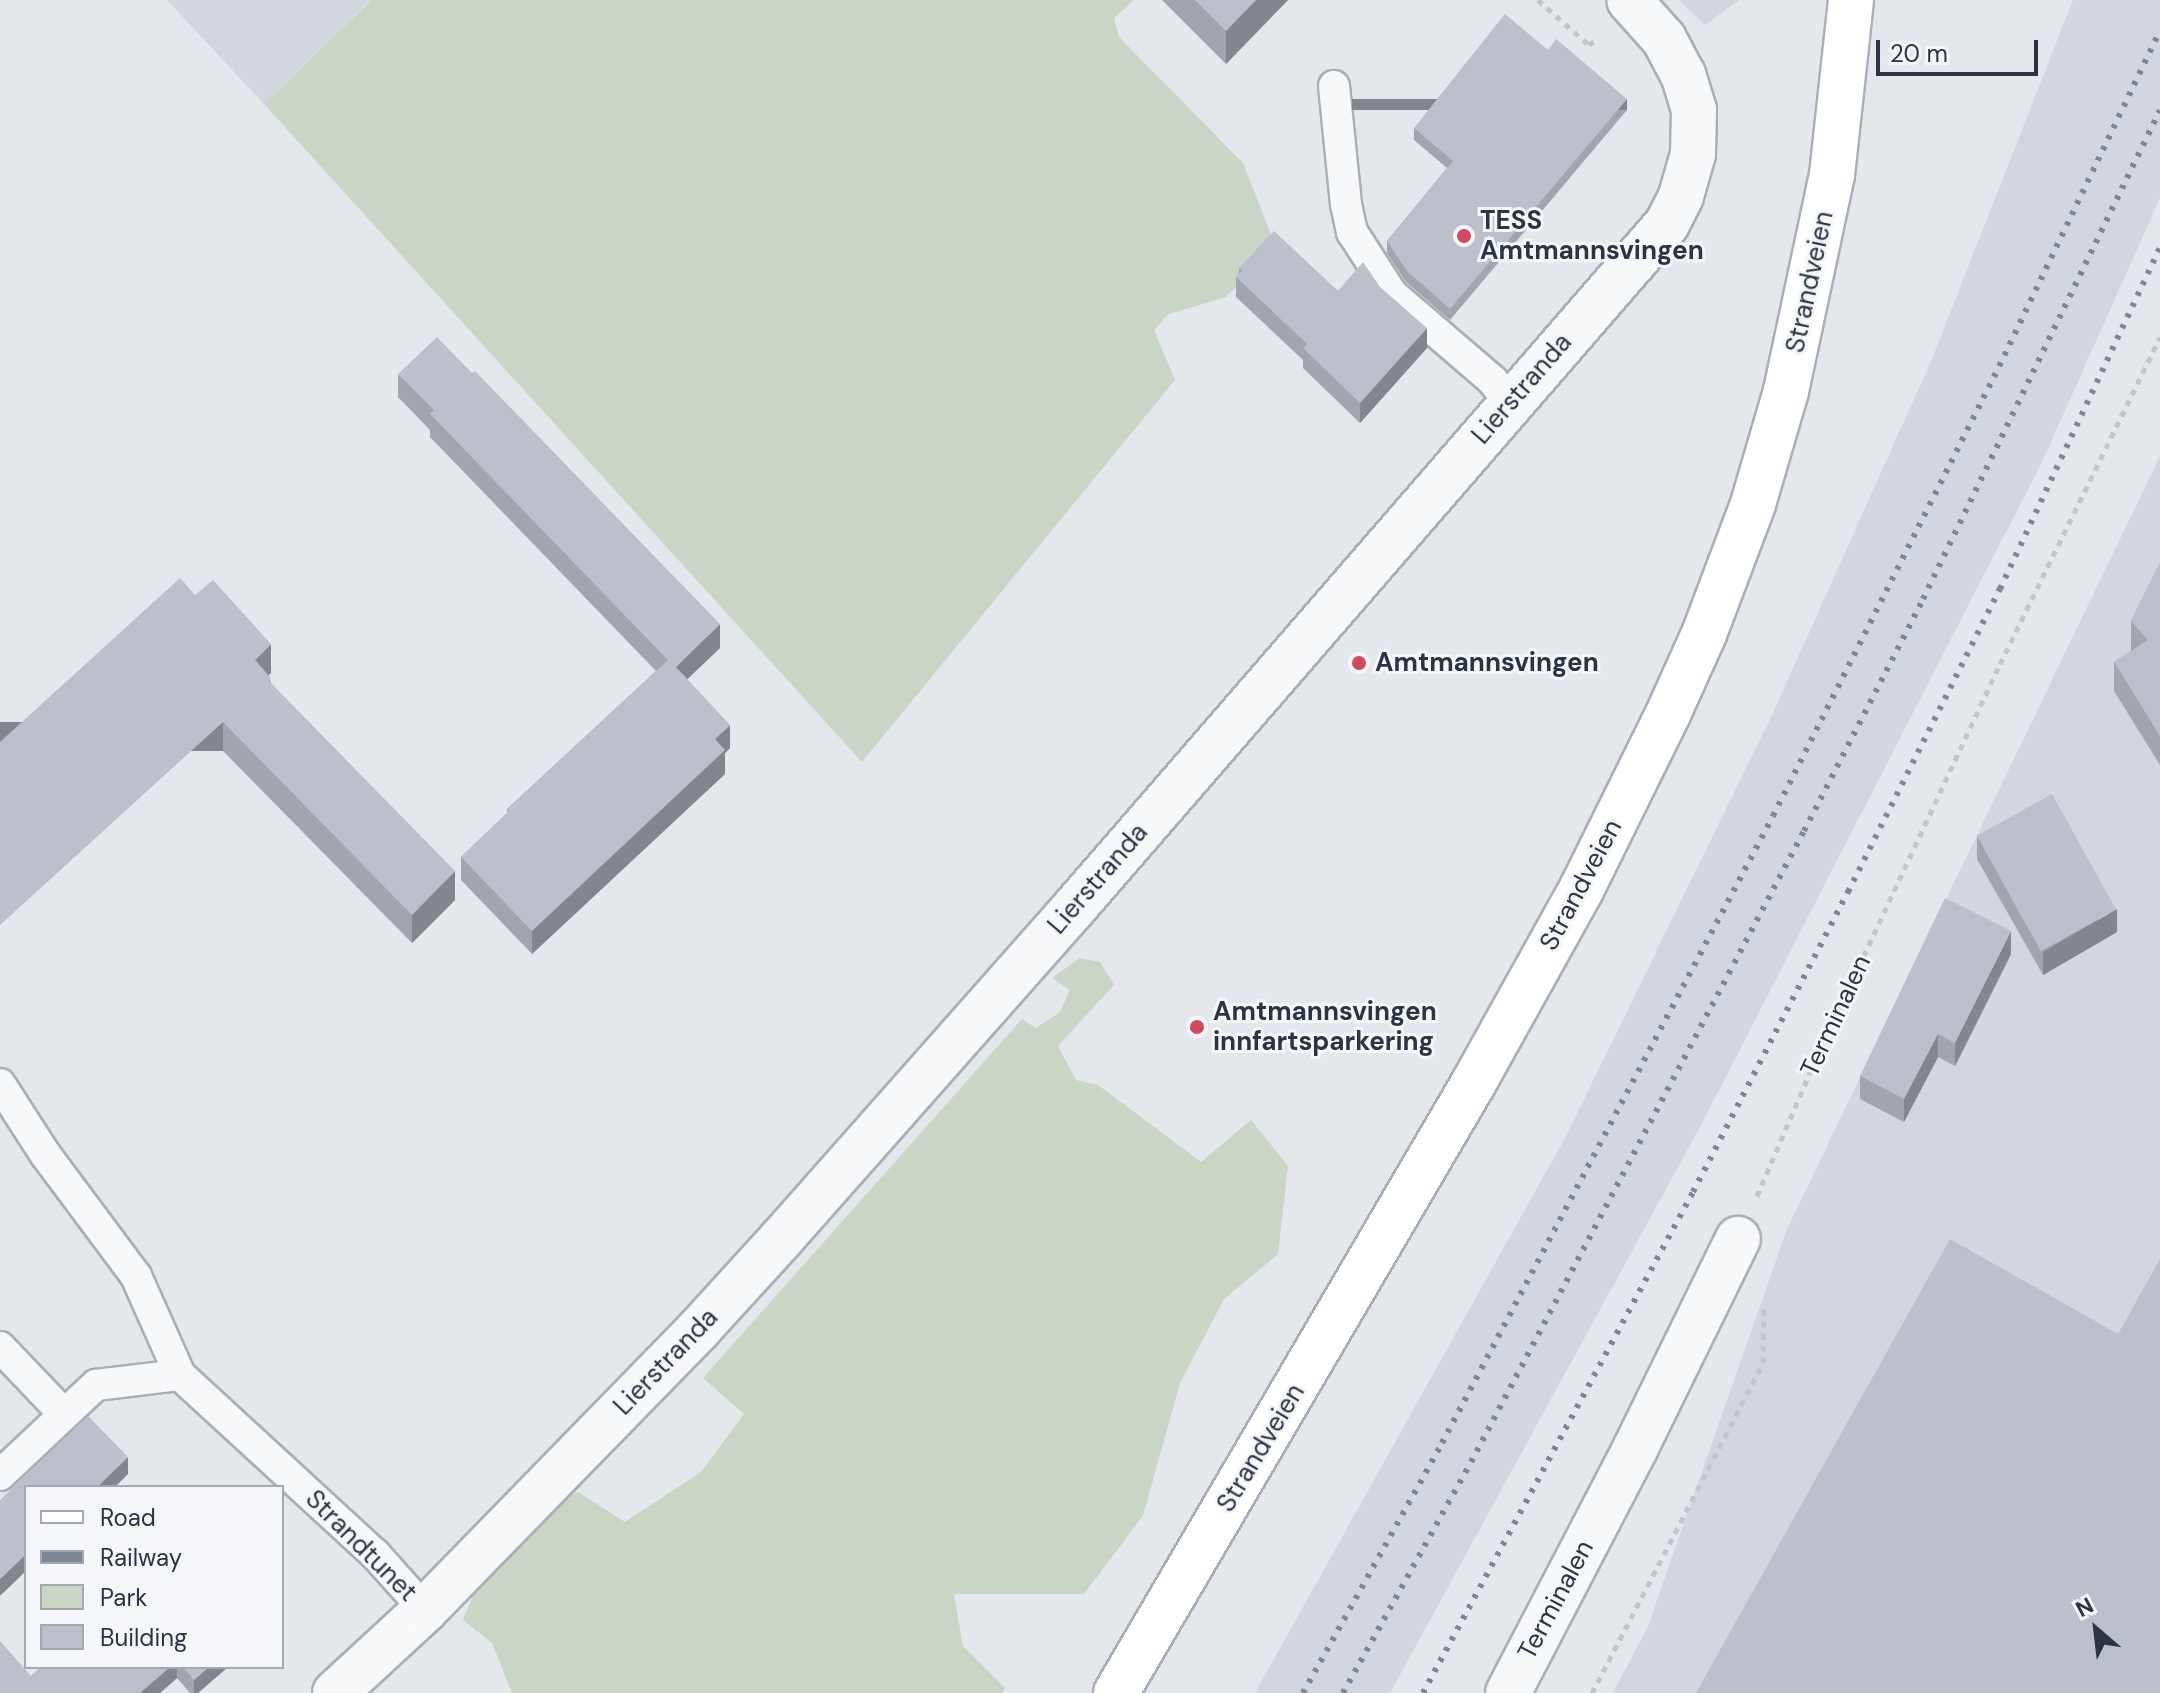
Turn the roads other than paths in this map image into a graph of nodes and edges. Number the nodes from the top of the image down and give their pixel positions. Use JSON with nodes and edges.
{"nodes":[{"id":1,"x":1629,"y":0,"type":"edge"},
{"id":2,"x":1851,"y":0,"type":"edge"},
{"id":3,"x":1334,"y":86,"type":"dead end"},
{"id":4,"x":1509,"y":402,"type":"junction"},
{"id":5,"x":0,"y":1084,"type":"edge"},
{"id":6,"x":1738,"y":1239,"type":"road end"},
{"id":7,"x":0,"y":1347,"type":"edge"},
{"id":8,"x":180,"y":1375,"type":"junction"},
{"id":9,"x":63,"y":1413,"type":"junction"},
{"id":10,"x":0,"y":1475,"type":"edge"},
{"id":11,"x":425,"y":1610,"type":"junction"},
{"id":12,"x":335,"y":1693,"type":"edge"},
{"id":13,"x":1116,"y":1693,"type":"edge"},
{"id":14,"x":1508,"y":1693,"type":"edge"}],
"edges":[{"from":1,"to":4,"type":"street","name":"Lierstranda"},
{"from":2,"to":13,"type":"main road","name":"Strandveien"},
{"from":3,"to":4,"type":"lane"},
{"from":4,"to":11,"type":"street","name":"Lierstranda"},
{"from":5,"to":8,"type":"lane"},
{"from":6,"to":14,"type":"street","name":"Terminalen"},
{"from":7,"to":9,"type":"lane"},
{"from":8,"to":9,"type":"lane"},
{"from":8,"to":11,"type":"lane","name":"Strandtunet"},
{"from":9,"to":10,"type":"lane"},
{"from":11,"to":12,"type":"street","name":"Lierstranda"}]}
